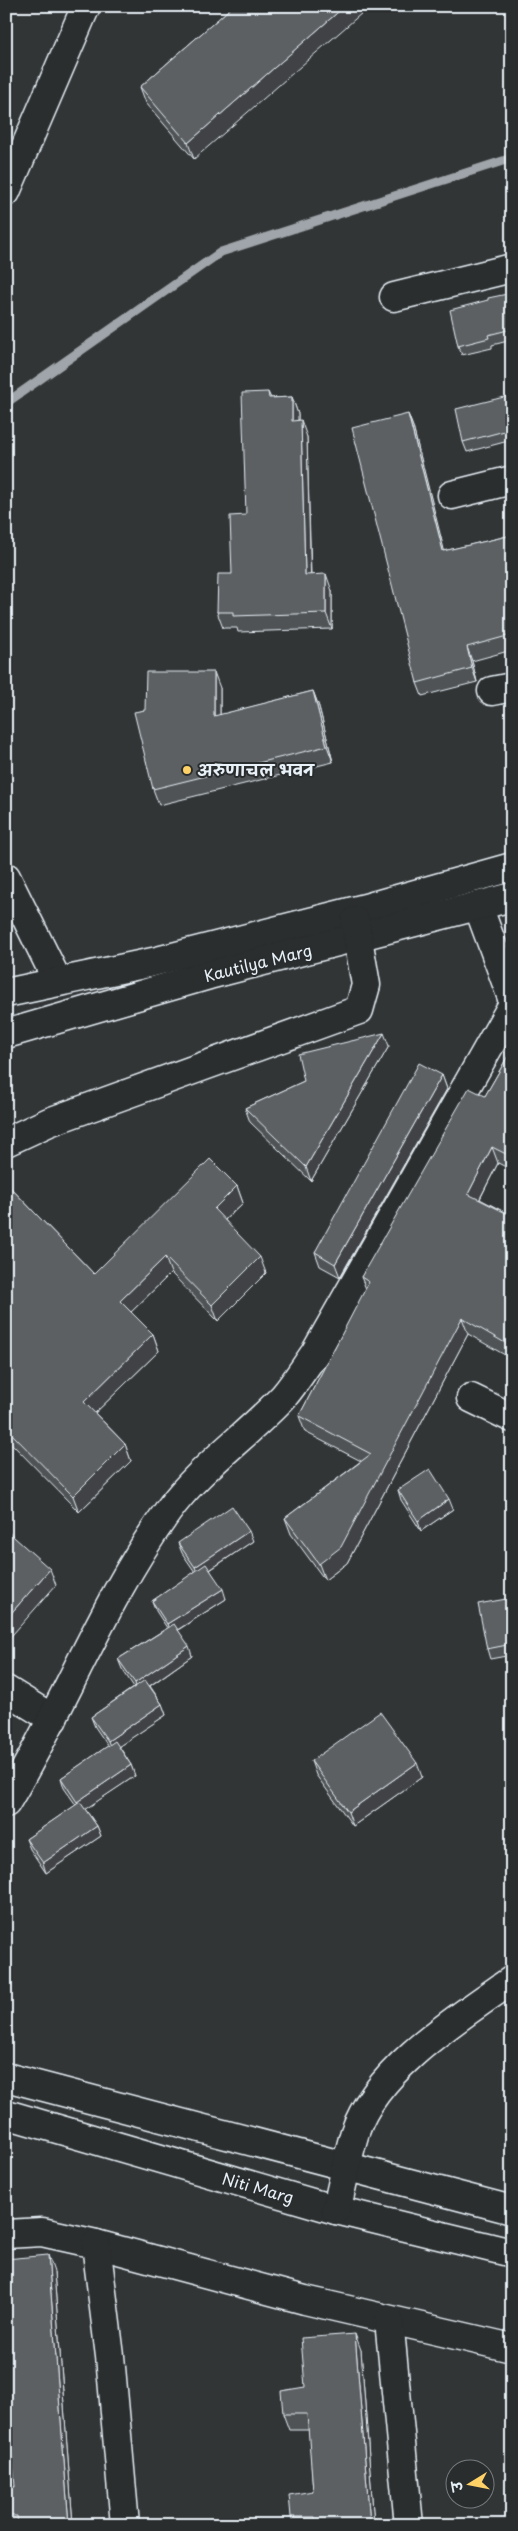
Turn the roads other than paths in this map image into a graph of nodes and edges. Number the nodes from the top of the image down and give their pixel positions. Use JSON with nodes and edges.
{"nodes":[{"id":1,"x":86,"y":6,"type":"edge"},
{"id":2,"x":6,"y":192,"type":"edge"},
{"id":3,"x":512,"y":268,"type":"edge"},
{"id":4,"x":394,"y":297,"type":"dead end"},
{"id":5,"x":512,"y":480,"type":"edge"},
{"id":6,"x":452,"y":495,"type":"dead end"},
{"id":7,"x":512,"y":867,"type":"edge"},
{"id":8,"x":6,"y":877,"type":"edge"},
{"id":9,"x":512,"y":897,"type":"edge"},
{"id":10,"x":478,"y":906,"type":"junction"},
{"id":11,"x":353,"y":911,"type":"junction"},
{"id":12,"x":358,"y":938,"type":"junction"},
{"id":13,"x":58,"y":982,"type":"junction"},
{"id":14,"x":6,"y":993,"type":"edge"},
{"id":15,"x":512,"y":998,"type":"edge"},
{"id":16,"x":512,"y":1006,"type":"edge"},
{"id":17,"x":6,"y":1034,"type":"edge"},
{"id":18,"x":6,"y":1142,"type":"edge"},
{"id":19,"x":471,"y":1398,"type":"dead end"},
{"id":20,"x":512,"y":1418,"type":"edge"},
{"id":21,"x":6,"y":1690,"type":"edge"},
{"id":22,"x":53,"y":1719,"type":"junction"},
{"id":23,"x":6,"y":1804,"type":"edge"},
{"id":24,"x":512,"y":1980,"type":"edge"},
{"id":25,"x":6,"y":2077,"type":"edge"},
{"id":26,"x":6,"y":2114,"type":"edge"},
{"id":27,"x":347,"y":2168,"type":"junction"},
{"id":28,"x":336,"y":2210,"type":"junction"},
{"id":29,"x":512,"y":2210,"type":"edge"},
{"id":30,"x":6,"y":2234,"type":"edge"},
{"id":31,"x":96,"y":2244,"type":"junction"},
{"id":32,"x":512,"y":2253,"type":"edge"},
{"id":33,"x":389,"y":2320,"type":"junction"},
{"id":34,"x":512,"y":2348,"type":"edge"},
{"id":35,"x":125,"y":2525,"type":"edge"},
{"id":36,"x":409,"y":2525,"type":"edge"}],
"edges":[{"from":1,"to":2,"type":"street"},
{"from":3,"to":4,"type":"street"},
{"from":5,"to":6,"type":"street"},
{"from":7,"to":11,"type":"street","name":"Kautilya Marg"},
{"from":8,"to":13,"type":"street"},
{"from":9,"to":10,"type":"street","name":"Kautilya Marg"},
{"from":10,"to":12,"type":"street","name":"Kautilya Marg"},
{"from":10,"to":15,"type":"street"},
{"from":11,"to":12,"type":"street"},
{"from":11,"to":13,"type":"street","name":"Kautilya Marg"},
{"from":12,"to":17,"type":"street","name":"Kautilya Marg"},
{"from":12,"to":18,"type":"street"},
{"from":13,"to":14,"type":"street","name":"Kautilya Marg"},
{"from":16,"to":22,"type":"street"},
{"from":19,"to":20,"type":"street"},
{"from":21,"to":22,"type":"street"},
{"from":22,"to":23,"type":"street"},
{"from":24,"to":27,"type":"street"},
{"from":25,"to":27,"type":"street"},
{"from":26,"to":28,"type":"street","name":"Niti Marg"},
{"from":27,"to":28,"type":"street"},
{"from":27,"to":29,"type":"street"},
{"from":28,"to":32,"type":"street","name":"Niti Marg"},
{"from":30,"to":31,"type":"street"},
{"from":31,"to":33,"type":"street"},
{"from":31,"to":35,"type":"street"},
{"from":33,"to":34,"type":"street"},
{"from":33,"to":36,"type":"street"}]}
